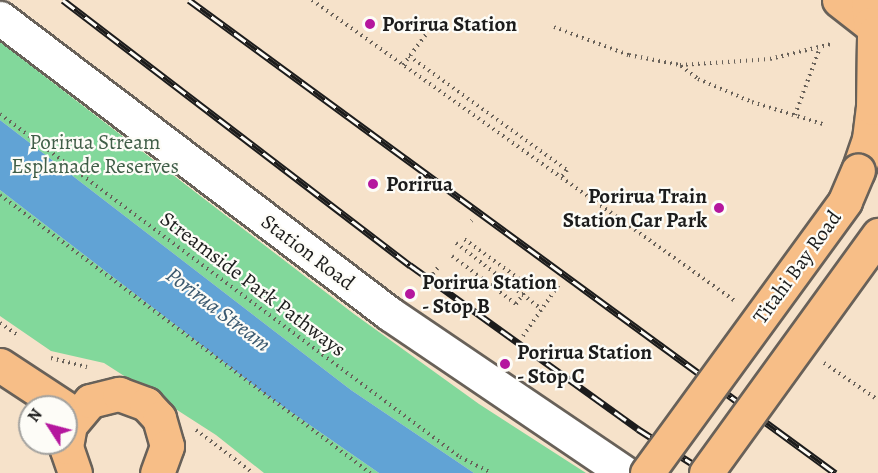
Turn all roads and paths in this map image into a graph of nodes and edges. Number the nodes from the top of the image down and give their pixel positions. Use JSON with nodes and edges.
{"nodes":[{"id":1,"x":312,"y":0,"type":"edge"},
{"id":2,"x":839,"y":0,"type":"edge"},
{"id":3,"x":0,"y":18,"type":"edge"},
{"id":4,"x":873,"y":24,"type":"edge"},
{"id":5,"x":554,"y":27,"type":"dead end"},
{"id":6,"x":427,"y":33,"type":"dead end"},
{"id":7,"x":831,"y":44,"type":"dead end"},
{"id":8,"x":820,"y":50,"type":"junction"},
{"id":9,"x":409,"y":56,"type":"junction"},
{"id":10,"x":403,"y":65,"type":"junction"},
{"id":11,"x":680,"y":65,"type":"junction"},
{"id":12,"x":0,"y":114,"type":"edge"},
{"id":13,"x":795,"y":115,"type":"junction"},
{"id":14,"x":826,"y":125,"type":"dead end"},
{"id":15,"x":560,"y":179,"type":"junction"},
{"id":16,"x":0,"y":195,"type":"edge"},
{"id":17,"x":878,"y":235,"type":"edge"},
{"id":18,"x":464,"y":238,"type":"dead end"},
{"id":19,"x":456,"y":243,"type":"dead end"},
{"id":20,"x":452,"y":256,"type":"dead end"},
{"id":21,"x":439,"y":266,"type":"dead end"},
{"id":22,"x":433,"y":274,"type":"dead end"},
{"id":23,"x":560,"y":283,"type":"dead end"},
{"id":24,"x":523,"y":295,"type":"junction"},
{"id":25,"x":743,"y":307,"type":"dead end"},
{"id":26,"x":542,"y":309,"type":"junction"},
{"id":27,"x":523,"y":336,"type":"dead end"},
{"id":28,"x":820,"y":360,"type":"dead end"},
{"id":29,"x":0,"y":365,"type":"edge"},
{"id":30,"x":46,"y":395,"type":"edge"},
{"id":31,"x":878,"y":400,"type":"edge"},
{"id":32,"x":78,"y":406,"type":"edge"},
{"id":33,"x":69,"y":455,"type":"edge"},
{"id":34,"x":168,"y":470,"type":"edge"},
{"id":35,"x":75,"y":473,"type":"edge"},
{"id":36,"x":370,"y":473,"type":"edge"},
{"id":37,"x":491,"y":473,"type":"edge"},
{"id":38,"x":625,"y":473,"type":"edge"},
{"id":39,"x":647,"y":473,"type":"edge"},
{"id":40,"x":706,"y":473,"type":"edge"}],
"edges":[{"from":1,"to":10,"type":"path"},
{"from":2,"to":4,"type":"main road"},
{"from":3,"to":38,"type":"lane","name":"Station Road"},
{"from":4,"to":39,"type":"main road","name":"Titahi Bay Road","bridge":true},
{"from":5,"to":11,"type":"path"},
{"from":6,"to":9,"type":"path"},
{"from":7,"to":8,"type":"path"},
{"from":8,"to":11,"type":"path"},
{"from":8,"to":13,"type":"path"},
{"from":9,"to":10,"type":"path"},
{"from":9,"to":15,"type":"path"},
{"from":10,"to":15,"type":"path"},
{"from":11,"to":13,"type":"path"},
{"from":12,"to":37,"type":"path","name":"Streamside Park Pathways"},
{"from":13,"to":14,"type":"path"},
{"from":15,"to":25,"type":"path"},
{"from":16,"to":36,"type":"path"},
{"from":17,"to":40,"type":"main road","bridge":true},
{"from":18,"to":24,"type":"path"},
{"from":19,"to":24,"type":"path"},
{"from":20,"to":24,"type":"path"},
{"from":21,"to":22,"type":"path"},
{"from":23,"to":26,"type":"path"},
{"from":24,"to":26,"type":"path"},
{"from":26,"to":27,"type":"path"},
{"from":28,"to":31,"type":"path"},
{"from":29,"to":30,"type":"main road"},
{"from":32,"to":34,"type":"main road"},
{"from":33,"to":35,"type":"main road"}]}
